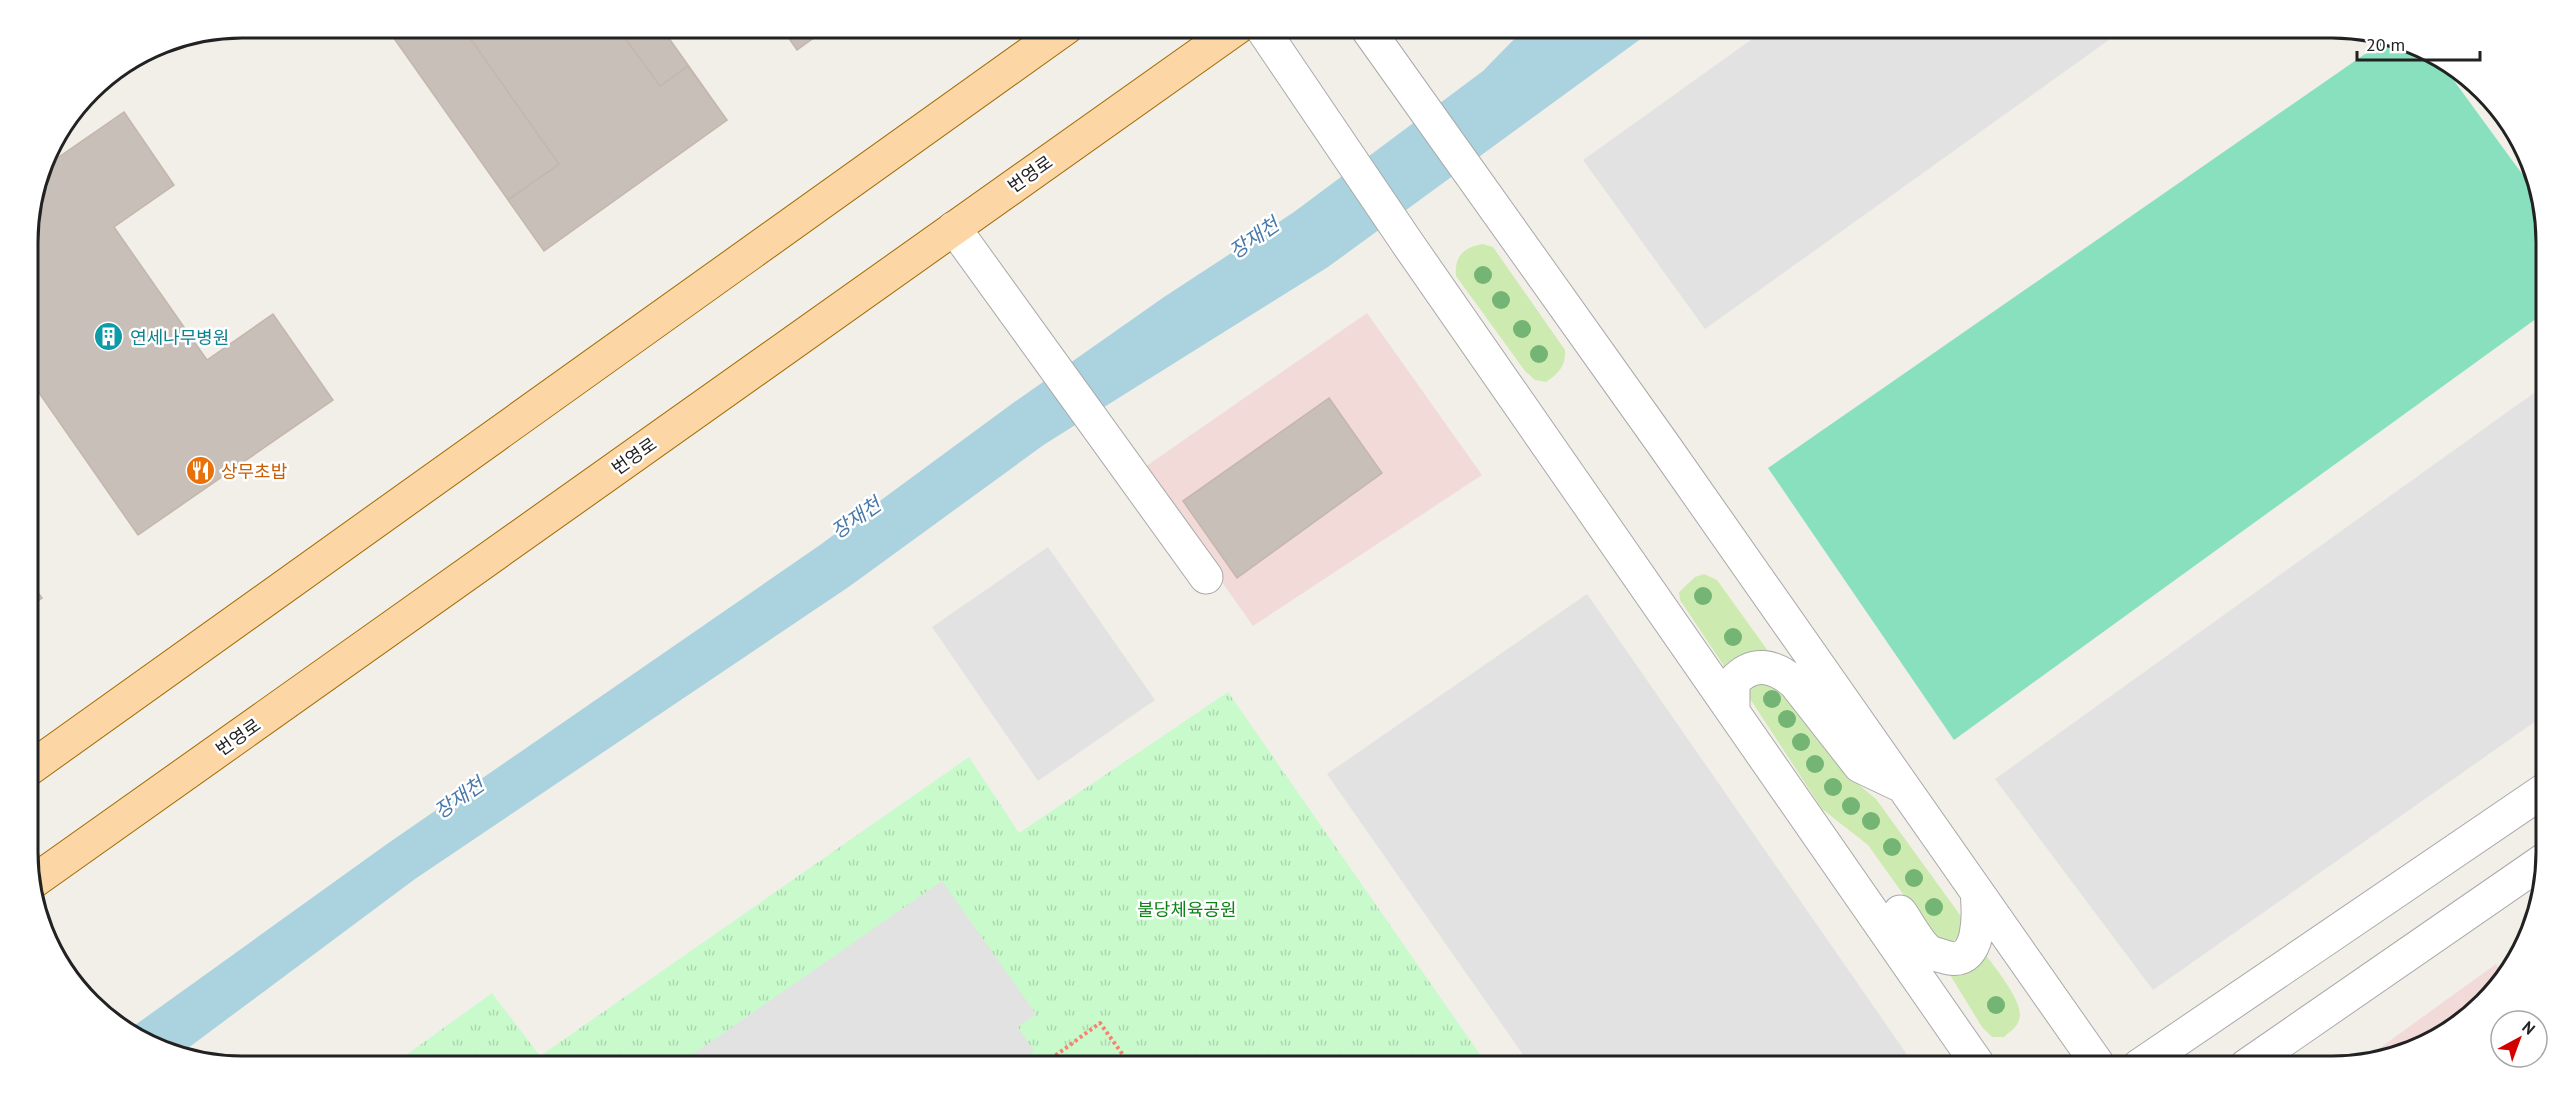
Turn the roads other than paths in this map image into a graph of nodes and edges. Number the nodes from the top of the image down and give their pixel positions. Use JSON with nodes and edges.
{"nodes":[{"id":1,"x":1051,"y":38,"type":"edge"},
{"id":2,"x":1222,"y":38,"type":"edge"},
{"id":3,"x":1268,"y":38,"type":"edge"},
{"id":4,"x":1374,"y":38,"type":"edge"},
{"id":5,"x":954,"y":228,"type":"junction"},
{"id":6,"x":1206,"y":577,"type":"dead end"},
{"id":7,"x":1733,"y":711,"type":"junction"},
{"id":8,"x":38,"y":763,"type":"edge"},
{"id":9,"x":1903,"y":786,"type":"junction"},
{"id":10,"x":2536,"y":796,"type":"edge"},
{"id":11,"x":1822,"y":840,"type":"junction"},
{"id":12,"x":2535,"y":866,"type":"edge"},
{"id":13,"x":39,"y":878,"type":"edge"},
{"id":14,"x":1977,"y":891,"type":"junction"},
{"id":15,"x":1971,"y":1055,"type":"edge"},
{"id":16,"x":2092,"y":1055,"type":"edge"},
{"id":17,"x":2155,"y":1055,"type":"edge"},
{"id":18,"x":2262,"y":1055,"type":"edge"}],
"edges":[{"from":1,"to":8,"type":"main road"},
{"from":2,"to":5,"type":"main road","name":"번영로"},
{"from":3,"to":7,"type":"street"},
{"from":4,"to":9,"type":"street"},
{"from":5,"to":6,"type":"street"},
{"from":5,"to":13,"type":"main road","name":"번영로"},
{"from":7,"to":9,"type":"street"},
{"from":7,"to":11,"type":"street"},
{"from":9,"to":14,"type":"street"},
{"from":10,"to":17,"type":"street"},
{"from":11,"to":14,"type":"street"},
{"from":11,"to":15,"type":"street"},
{"from":12,"to":18,"type":"street"},
{"from":14,"to":16,"type":"street"}]}
